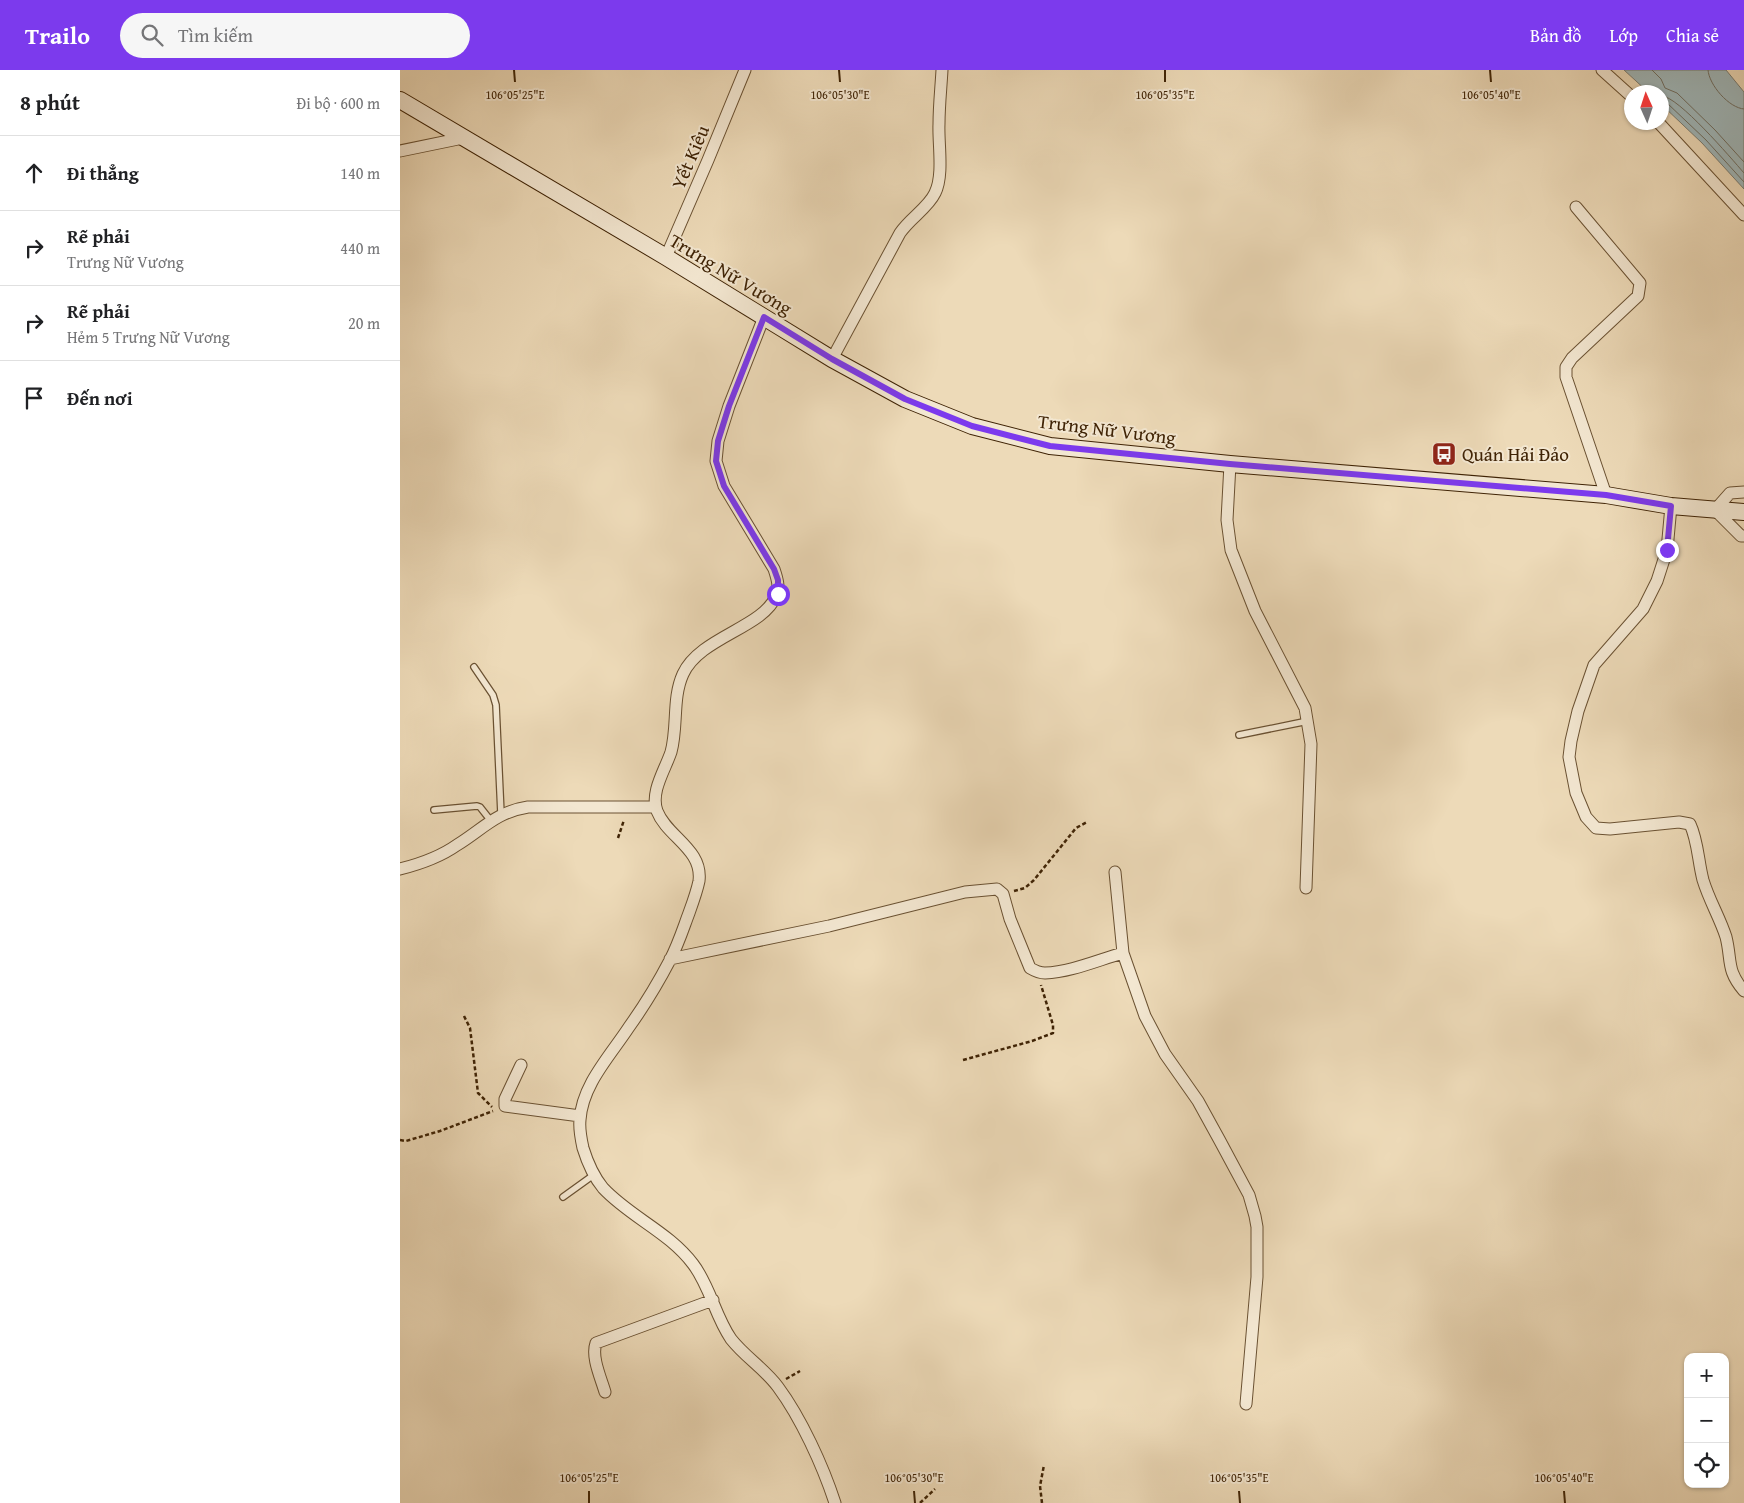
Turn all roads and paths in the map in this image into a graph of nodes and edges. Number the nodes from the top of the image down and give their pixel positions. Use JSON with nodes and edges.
{"nodes":[{"id":1,"x":745,"y":70,"type":"edge"},
{"id":2,"x":942,"y":70,"type":"edge"},
{"id":3,"x":1602,"y":70,"type":"edge"},
{"id":4,"x":1624,"y":90,"type":"edge"},
{"id":5,"x":400,"y":100,"type":"edge"},
{"id":6,"x":1665,"y":130,"type":"edge"},
{"id":7,"x":463,"y":138,"type":"junction"},
{"id":8,"x":400,"y":151,"type":"edge"},
{"id":9,"x":1576,"y":207,"type":"dead end"},
{"id":10,"x":1744,"y":215,"type":"edge"},
{"id":11,"x":666,"y":257,"type":"junction"},
{"id":12,"x":764,"y":317,"type":"junction"},
{"id":13,"x":832,"y":359,"type":"junction"},
{"id":14,"x":1230,"y":464,"type":"junction"},
{"id":15,"x":1744,"y":492,"type":"edge"},
{"id":16,"x":1606,"y":495,"type":"junction"},
{"id":17,"x":1671,"y":506,"type":"junction"},
{"id":18,"x":1715,"y":510,"type":"junction"},
{"id":19,"x":1744,"y":512,"type":"edge"},
{"id":20,"x":1744,"y":536,"type":"edge"},
{"id":21,"x":474,"y":667,"type":"dead end"},
{"id":22,"x":1308,"y":721,"type":"junction"},
{"id":23,"x":1239,"y":735,"type":"dead end"},
{"id":24,"x":629,"y":807,"type":"junction"},
{"id":25,"x":656,"y":807,"type":"junction"},
{"id":26,"x":434,"y":810,"type":"dead end"},
{"id":27,"x":496,"y":818,"type":"junction"},
{"id":28,"x":1087,"y":822,"type":"dead end"},
{"id":29,"x":618,"y":838,"type":"dead end"},
{"id":30,"x":400,"y":869,"type":"edge"},
{"id":31,"x":1115,"y":872,"type":"dead end"},
{"id":32,"x":1306,"y":888,"type":"dead end"},
{"id":33,"x":1003,"y":894,"type":"junction"},
{"id":34,"x":1123,"y":953,"type":"junction"},
{"id":35,"x":670,"y":959,"type":"junction"},
{"id":36,"x":1037,"y":972,"type":"junction"},
{"id":37,"x":1744,"y":991,"type":"edge"},
{"id":38,"x":464,"y":1016,"type":"dead end"},
{"id":39,"x":963,"y":1060,"type":"dead end"},
{"id":40,"x":521,"y":1065,"type":"dead end"},
{"id":41,"x":580,"y":1116,"type":"junction"},
{"id":42,"x":400,"y":1140,"type":"edge"},
{"id":43,"x":595,"y":1174,"type":"junction"},
{"id":44,"x":563,"y":1197,"type":"dead end"},
{"id":45,"x":713,"y":1300,"type":"junction"},
{"id":46,"x":605,"y":1392,"type":"dead end"},
{"id":47,"x":1246,"y":1404,"type":"dead end"},
{"id":48,"x":1044,"y":1465,"type":"dead end"},
{"id":49,"x":935,"y":1489,"type":"dead end"},
{"id":50,"x":835,"y":1503,"type":"edge"},
{"id":51,"x":920,"y":1503,"type":"edge"},
{"id":52,"x":1042,"y":1503,"type":"edge"}],
"edges":[{"from":1,"to":11,"type":"street","name":"Yết Kiêu"},
{"from":2,"to":13,"type":"street"},
{"from":3,"to":4,"type":"street"},
{"from":5,"to":7,"type":"main road","name":"Trưng Nữ Vương"},
{"from":6,"to":10,"type":"street"},
{"from":7,"to":8,"type":"street"},
{"from":7,"to":11,"type":"main road","name":"Trưng Nữ Vương"},
{"from":9,"to":16,"type":"street"},
{"from":11,"to":12,"type":"main road","name":"Trưng Nữ Vương"},
{"from":12,"to":13,"type":"main road","name":"Trưng Nữ Vương"},
{"from":12,"to":25,"type":"street"},
{"from":13,"to":14,"type":"main road","name":"Trưng Nữ Vương"},
{"from":14,"to":16,"type":"main road","name":"Trưng Nữ Vương"},
{"from":14,"to":22,"type":"street"},
{"from":15,"to":18,"type":"street"},
{"from":16,"to":17,"type":"main road","name":"Trưng Nữ Vương"},
{"from":17,"to":18,"type":"main road","name":"Trưng Nữ Vương"},
{"from":17,"to":37,"type":"street"},
{"from":18,"to":19,"type":"main road","name":"Trưng Nữ Vương"},
{"from":18,"to":20,"type":"street"},
{"from":21,"to":27,"type":"lane"},
{"from":22,"to":23,"type":"lane"},
{"from":22,"to":32,"type":"street"},
{"from":24,"to":25,"type":"street"},
{"from":24,"to":27,"type":"street"},
{"from":24,"to":29,"type":"path"},
{"from":25,"to":35,"type":"street"},
{"from":26,"to":27,"type":"lane"},
{"from":27,"to":30,"type":"street"},
{"from":28,"to":33,"type":"path"},
{"from":31,"to":34,"type":"street"},
{"from":33,"to":35,"type":"street"},
{"from":33,"to":36,"type":"street"},
{"from":34,"to":36,"type":"street"},
{"from":34,"to":47,"type":"street"},
{"from":35,"to":41,"type":"street"},
{"from":36,"to":39,"type":"path"},
{"from":38,"to":42,"type":"path"},
{"from":40,"to":41,"type":"street"},
{"from":41,"to":43,"type":"street"},
{"from":43,"to":44,"type":"lane"},
{"from":43,"to":45,"type":"street"},
{"from":45,"to":46,"type":"street"},
{"from":45,"to":50,"type":"street"},
{"from":48,"to":52,"type":"path"},
{"from":49,"to":51,"type":"path"}]}
